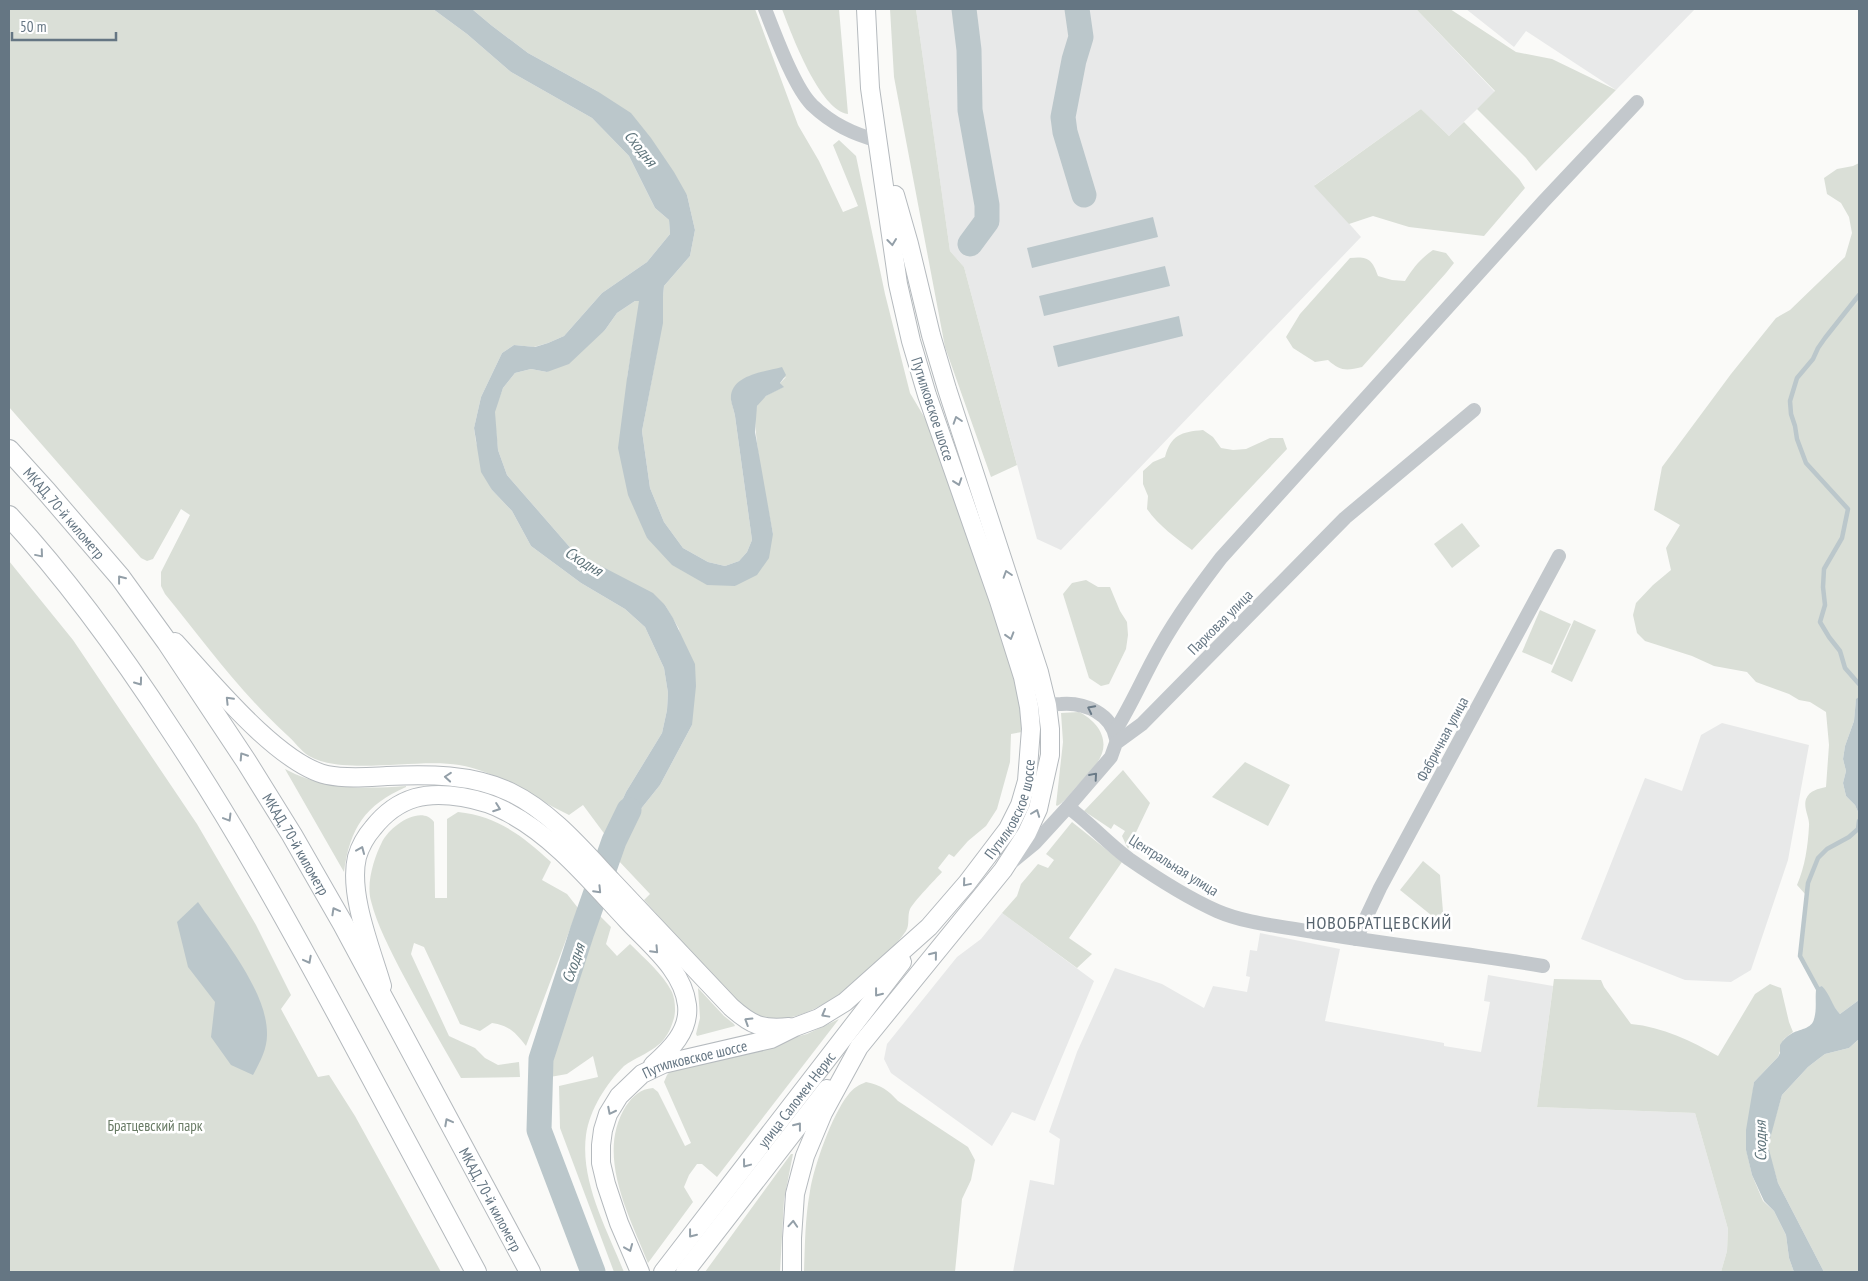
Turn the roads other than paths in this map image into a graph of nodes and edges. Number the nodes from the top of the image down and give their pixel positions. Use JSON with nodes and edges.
{"nodes":[{"id":1,"x":765,"y":9,"type":"edge"},
{"id":2,"x":866,"y":9,"type":"edge"},
{"id":3,"x":1637,"y":102,"type":"dead end"},
{"id":4,"x":879,"y":141,"type":"junction"},
{"id":5,"x":1474,"y":410,"type":"dead end"},
{"id":6,"x":9,"y":450,"type":"edge"},
{"id":7,"x":9,"y":516,"type":"edge"},
{"id":8,"x":1559,"y":556,"type":"dead end"},
{"id":9,"x":138,"y":602,"type":"junction"},
{"id":10,"x":1047,"y":704,"type":"junction"},
{"id":11,"x":1031,"y":729,"type":"junction"},
{"id":12,"x":1116,"y":737,"type":"junction"},
{"id":13,"x":1068,"y":808,"type":"junction"},
{"id":14,"x":1003,"y":870,"type":"junction"},
{"id":15,"x":929,"y":927,"type":"junction"},
{"id":16,"x":1356,"y":939,"type":"junction"},
{"id":17,"x":1542,"y":966,"type":"dead end"},
{"id":18,"x":391,"y":1015,"type":"junction"},
{"id":19,"x":795,"y":1027,"type":"junction"},
{"id":20,"x":859,"y":1047,"type":"junction"},
{"id":21,"x":642,"y":1074,"type":"junction"},
{"id":22,"x":729,"y":1201,"type":"junction"},
{"id":23,"x":476,"y":1272,"type":"edge"},
{"id":24,"x":530,"y":1272,"type":"edge"},
{"id":25,"x":640,"y":1272,"type":"edge"},
{"id":26,"x":663,"y":1272,"type":"edge"},
{"id":27,"x":685,"y":1272,"type":"edge"},
{"id":28,"x":792,"y":1272,"type":"edge"}],
"edges":[{"from":1,"to":4,"type":"street"},
{"from":2,"to":4,"type":"main road"},
{"from":3,"to":12,"type":"street"},
{"from":10,"to":4,"type":"main road","name":"Путилковское шоссе","one_way":true},
{"from":4,"to":11,"type":"main road","name":"Путилковское шоссе","one_way":true},
{"from":5,"to":12,"type":"street","name":"Парковая улица"},
{"from":9,"to":6,"type":"highway","name":"МКАД, 70-й километр","one_way":true},
{"from":7,"to":23,"type":"highway","one_way":true},
{"from":8,"to":16,"type":"street","name":"Фабричная улица"},
{"from":18,"to":9,"type":"highway","name":"МКАД, 70-й километр","one_way":true},
{"from":19,"to":9,"type":"main road","one_way":true},
{"from":10,"to":11,"type":"street"},
{"from":12,"to":10,"type":"street","one_way":true},
{"from":14,"to":10,"type":"main road","name":"Путилковское шоссе","one_way":true},
{"from":11,"to":15,"type":"main road","name":"Путилковское шоссе","one_way":true},
{"from":13,"to":12,"type":"street","name":"Парковая улица","one_way":true},
{"from":13,"to":14,"type":"street","name":"Парковая улица"},
{"from":13,"to":16,"type":"street","name":"Центральная улица"},
{"from":20,"to":14,"type":"main road","name":"Путилковское шоссе","one_way":true},
{"from":15,"to":19,"type":"main road","name":"Путилковское шоссе","one_way":true},
{"from":15,"to":22,"type":"main road","name":"улица Саломеи Нерис","one_way":true},
{"from":16,"to":17,"type":"street","name":"Центральная улица"},
{"from":18,"to":21,"type":"main road","one_way":true},
{"from":24,"to":18,"type":"highway","name":"МКАД, 70-й километр","one_way":true},
{"from":19,"to":21,"type":"main road","name":"Путилковское шоссе"},
{"from":22,"to":20,"type":"main road","name":"улица Саломеи Нерис","one_way":true},
{"from":28,"to":20,"type":"main road","name":"Путилковское шоссе","one_way":true},
{"from":21,"to":25,"type":"main road","name":"Путилковское шоссе","one_way":true},
{"from":22,"to":26,"type":"main road","name":"улица Саломеи Нерис","one_way":true},
{"from":22,"to":27,"type":"main road","name":"улица Саломеи Нерис"}]}
